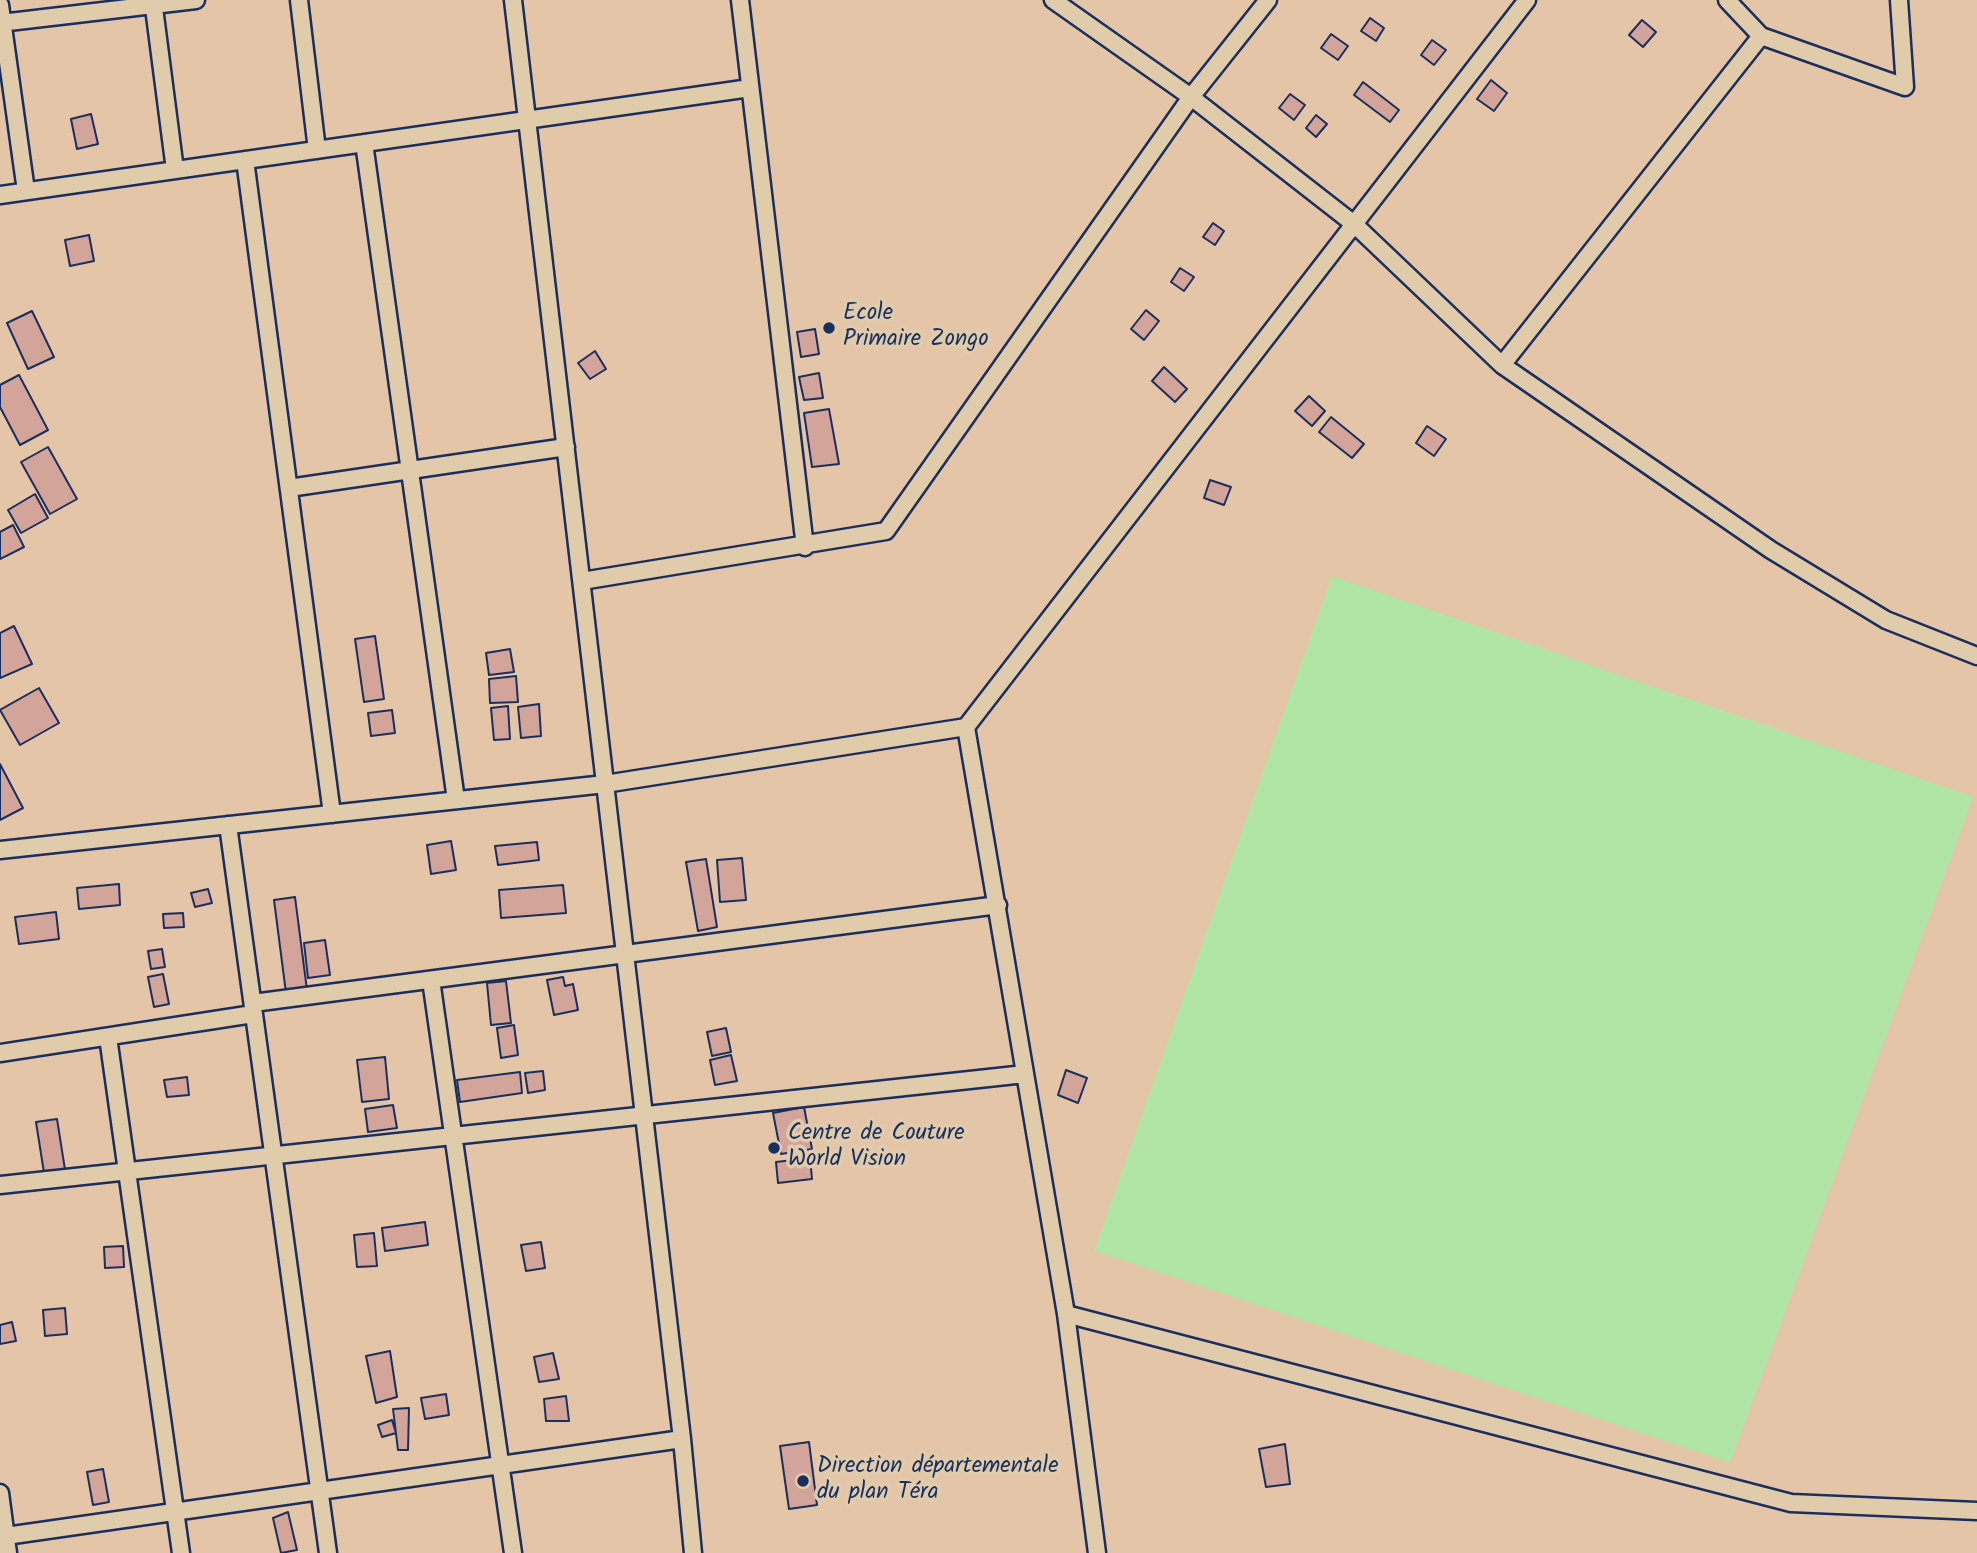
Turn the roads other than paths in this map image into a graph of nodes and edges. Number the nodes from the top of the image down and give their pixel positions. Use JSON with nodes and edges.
{"nodes":[{"id":1,"x":196,"y":0,"type":"edge"},
{"id":2,"x":299,"y":0,"type":"edge"},
{"id":3,"x":513,"y":0,"type":"edge"},
{"id":4,"x":740,"y":0,"type":"edge"},
{"id":5,"x":1053,"y":0,"type":"edge"},
{"id":6,"x":1268,"y":0,"type":"edge"},
{"id":7,"x":1527,"y":0,"type":"edge"},
{"id":8,"x":1727,"y":0,"type":"edge"},
{"id":9,"x":1899,"y":0,"type":"edge"},
{"id":10,"x":154,"y":2,"type":"edge"},
{"id":11,"x":0,"y":5,"type":"edge"},
{"id":12,"x":1,"y":23,"type":"edge"},
{"id":13,"x":1761,"y":36,"type":"junction"},
{"id":14,"x":750,"y":89,"type":"junction"},
{"id":15,"x":1192,"y":97,"type":"junction"},
{"id":16,"x":527,"y":120,"type":"junction"},
{"id":17,"x":364,"y":143,"type":"junction"},
{"id":18,"x":317,"y":150,"type":"junction"},
{"id":19,"x":245,"y":160,"type":"junction"},
{"id":20,"x":175,"y":170,"type":"junction"},
{"id":21,"x":26,"y":191,"type":"junction"},
{"id":22,"x":0,"y":195,"type":"edge"},
{"id":23,"x":1354,"y":224,"type":"junction"},
{"id":24,"x":1502,"y":365,"type":"junction"},
{"id":25,"x":566,"y":447,"type":"junction"},
{"id":26,"x":410,"y":470,"type":"junction"},
{"id":27,"x":289,"y":488,"type":"junction"},
{"id":28,"x":805,"y":547,"type":"junction"},
{"id":29,"x":582,"y":581,"type":"junction"},
{"id":30,"x":1977,"y":656,"type":"edge"},
{"id":31,"x":966,"y":727,"type":"junction"},
{"id":32,"x":606,"y":784,"type":"junction"},
{"id":33,"x":456,"y":800,"type":"junction"},
{"id":34,"x":332,"y":814,"type":"junction"},
{"id":35,"x":228,"y":825,"type":"junction"},
{"id":36,"x":0,"y":850,"type":"edge"},
{"id":37,"x":998,"y":905,"type":"junction"},
{"id":38,"x":625,"y":954,"type":"junction"},
{"id":39,"x":431,"y":980,"type":"junction"},
{"id":40,"x":253,"y":1009,"type":"junction"},
{"id":41,"x":108,"y":1037,"type":"junction"},
{"id":42,"x":0,"y":1053,"type":"edge"},
{"id":43,"x":1025,"y":1074,"type":"junction"},
{"id":44,"x":644,"y":1115,"type":"junction"},
{"id":45,"x":454,"y":1135,"type":"junction"},
{"id":46,"x":274,"y":1155,"type":"junction"},
{"id":47,"x":127,"y":1171,"type":"junction"},
{"id":48,"x":0,"y":1185,"type":"edge"},
{"id":49,"x":1066,"y":1314,"type":"junction"},
{"id":50,"x":682,"y":1438,"type":"junction"},
{"id":51,"x":500,"y":1465,"type":"junction"},
{"id":52,"x":320,"y":1491,"type":"junction"},
{"id":53,"x":0,"y":1493,"type":"edge"},
{"id":54,"x":1977,"y":1511,"type":"edge"},
{"id":55,"x":175,"y":1512,"type":"junction"},
{"id":56,"x":6,"y":1536,"type":"junction"},
{"id":57,"x":8,"y":1553,"type":"edge"},
{"id":58,"x":181,"y":1553,"type":"edge"},
{"id":59,"x":328,"y":1553,"type":"edge"},
{"id":60,"x":513,"y":1553,"type":"edge"},
{"id":61,"x":693,"y":1553,"type":"edge"},
{"id":62,"x":1097,"y":1553,"type":"edge"}],
"edges":[{"from":1,"to":10,"type":"street"},
{"from":2,"to":18,"type":"street"},
{"from":3,"to":16,"type":"street"},
{"from":4,"to":14,"type":"street"},
{"from":5,"to":15,"type":"street"},
{"from":6,"to":15,"type":"street"},
{"from":7,"to":23,"type":"street"},
{"from":8,"to":13,"type":"street"},
{"from":9,"to":13,"type":"street"},
{"from":10,"to":12,"type":"street"},
{"from":10,"to":20,"type":"street"},
{"from":11,"to":12,"type":"street"},
{"from":12,"to":21,"type":"street"},
{"from":13,"to":24,"type":"street"},
{"from":14,"to":16,"type":"street"},
{"from":14,"to":28,"type":"street"},
{"from":15,"to":23,"type":"street"},
{"from":15,"to":28,"type":"street"},
{"from":16,"to":17,"type":"street"},
{"from":16,"to":25,"type":"street"},
{"from":17,"to":18,"type":"street"},
{"from":17,"to":26,"type":"street"},
{"from":18,"to":19,"type":"street"},
{"from":19,"to":20,"type":"street"},
{"from":19,"to":27,"type":"street"},
{"from":20,"to":21,"type":"street"},
{"from":21,"to":22,"type":"street"},
{"from":23,"to":24,"type":"street"},
{"from":23,"to":31,"type":"street"},
{"from":24,"to":30,"type":"street"},
{"from":25,"to":26,"type":"street"},
{"from":25,"to":29,"type":"street"},
{"from":26,"to":27,"type":"street"},
{"from":26,"to":33,"type":"street"},
{"from":27,"to":34,"type":"street"},
{"from":28,"to":29,"type":"street"},
{"from":29,"to":32,"type":"street"},
{"from":31,"to":32,"type":"street"},
{"from":31,"to":37,"type":"street"},
{"from":32,"to":33,"type":"street"},
{"from":32,"to":38,"type":"street"},
{"from":33,"to":34,"type":"street"},
{"from":34,"to":35,"type":"street"},
{"from":35,"to":36,"type":"street"},
{"from":35,"to":40,"type":"street"},
{"from":37,"to":38,"type":"street"},
{"from":37,"to":43,"type":"street"},
{"from":38,"to":39,"type":"street"},
{"from":38,"to":44,"type":"street"},
{"from":39,"to":40,"type":"street"},
{"from":39,"to":45,"type":"street"},
{"from":40,"to":41,"type":"street"},
{"from":40,"to":46,"type":"street"},
{"from":41,"to":42,"type":"street"},
{"from":41,"to":47,"type":"street"},
{"from":43,"to":44,"type":"street"},
{"from":43,"to":49,"type":"street"},
{"from":44,"to":45,"type":"street"},
{"from":44,"to":50,"type":"street"},
{"from":45,"to":46,"type":"street"},
{"from":45,"to":51,"type":"street"},
{"from":46,"to":47,"type":"street"},
{"from":46,"to":52,"type":"street"},
{"from":47,"to":48,"type":"street"},
{"from":47,"to":55,"type":"street"},
{"from":49,"to":54,"type":"street"},
{"from":49,"to":62,"type":"street"},
{"from":50,"to":51,"type":"street"},
{"from":50,"to":61,"type":"street"},
{"from":51,"to":52,"type":"street"},
{"from":51,"to":60,"type":"street"},
{"from":52,"to":55,"type":"street"},
{"from":52,"to":59,"type":"street"},
{"from":53,"to":56,"type":"street"},
{"from":55,"to":56,"type":"street"},
{"from":55,"to":58,"type":"street"},
{"from":56,"to":57,"type":"street"}]}
